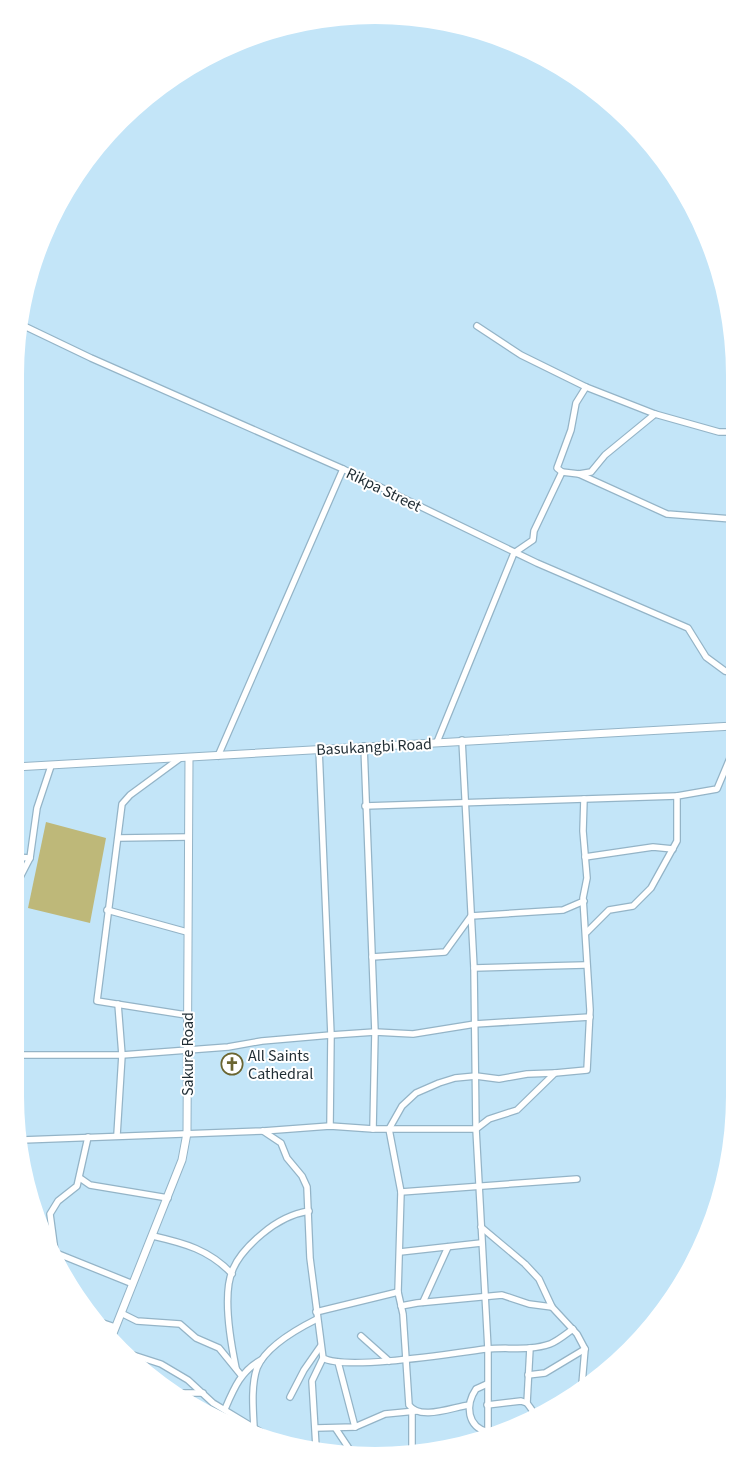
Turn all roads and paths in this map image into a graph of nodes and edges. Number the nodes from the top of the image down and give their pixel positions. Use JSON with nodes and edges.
{"nodes":[{"id":1,"x":477,"y":326,"type":"dead end"},
{"id":2,"x":27,"y":327,"type":"edge"},
{"id":3,"x":586,"y":387,"type":"junction"},
{"id":4,"x":655,"y":414,"type":"junction"},
{"id":5,"x":726,"y":432,"type":"edge"},
{"id":6,"x":344,"y":470,"type":"junction"},
{"id":7,"x":562,"y":472,"type":"junction"},
{"id":8,"x":578,"y":474,"type":"junction"},
{"id":9,"x":726,"y":519,"type":"edge"},
{"id":10,"x":514,"y":553,"type":"junction"},
{"id":11,"x":726,"y":672,"type":"edge"},
{"id":12,"x":726,"y":726,"type":"edge"},
{"id":13,"x":462,"y":740,"type":"junction"},
{"id":14,"x":437,"y":742,"type":"junction"},
{"id":15,"x":364,"y":746,"type":"junction"},
{"id":16,"x":319,"y":749,"type":"junction"},
{"id":17,"x":218,"y":756,"type":"junction"},
{"id":18,"x":179,"y":759,"type":"junction"},
{"id":19,"x":189,"y":759,"type":"junction"},
{"id":20,"x":51,"y":766,"type":"junction"},
{"id":21,"x":24,"y":767,"type":"edge"},
{"id":22,"x":726,"y":767,"type":"edge"},
{"id":23,"x":677,"y":796,"type":"junction"},
{"id":24,"x":584,"y":799,"type":"junction"},
{"id":25,"x":466,"y":804,"type":"junction"},
{"id":26,"x":366,"y":806,"type":"junction"},
{"id":27,"x":188,"y":837,"type":"junction"},
{"id":28,"x":119,"y":838,"type":"junction"},
{"id":29,"x":673,"y":848,"type":"junction"},
{"id":30,"x":585,"y":857,"type":"junction"},
{"id":31,"x":24,"y":858,"type":"edge"},
{"id":32,"x":30,"y":858,"type":"junction"},
{"id":33,"x":24,"y":869,"type":"edge"},
{"id":34,"x":584,"y":901,"type":"junction"},
{"id":35,"x":107,"y":910,"type":"junction"},
{"id":36,"x":472,"y":916,"type":"junction"},
{"id":37,"x":187,"y":932,"type":"junction"},
{"id":38,"x":587,"y":932,"type":"junction"},
{"id":39,"x":372,"y":957,"type":"junction"},
{"id":40,"x":586,"y":965,"type":"junction"},
{"id":41,"x":474,"y":968,"type":"junction"},
{"id":42,"x":118,"y":1004,"type":"junction"},
{"id":43,"x":186,"y":1015,"type":"junction"},
{"id":44,"x":590,"y":1018,"type":"junction"},
{"id":45,"x":475,"y":1024,"type":"junction"},
{"id":46,"x":375,"y":1032,"type":"junction"},
{"id":47,"x":331,"y":1035,"type":"junction"},
{"id":48,"x":186,"y":1050,"type":"junction"},
{"id":49,"x":122,"y":1054,"type":"junction"},
{"id":50,"x":24,"y":1055,"type":"edge"},
{"id":51,"x":555,"y":1073,"type":"junction"},
{"id":52,"x":476,"y":1076,"type":"junction"},
{"id":53,"x":330,"y":1126,"type":"junction"},
{"id":54,"x":373,"y":1129,"type":"junction"},
{"id":55,"x":389,"y":1129,"type":"junction"},
{"id":56,"x":476,"y":1129,"type":"junction"},
{"id":57,"x":263,"y":1131,"type":"junction"},
{"id":58,"x":187,"y":1132,"type":"junction"},
{"id":59,"x":118,"y":1136,"type":"junction"},
{"id":60,"x":88,"y":1137,"type":"junction"},
{"id":61,"x":27,"y":1140,"type":"edge"},
{"id":62,"x":80,"y":1178,"type":"junction"},
{"id":63,"x":578,"y":1179,"type":"dead end"},
{"id":64,"x":480,"y":1186,"type":"junction"},
{"id":65,"x":401,"y":1192,"type":"junction"},
{"id":66,"x":168,"y":1198,"type":"junction"},
{"id":67,"x":309,"y":1211,"type":"junction"},
{"id":68,"x":481,"y":1226,"type":"junction"},
{"id":69,"x":153,"y":1236,"type":"junction"},
{"id":70,"x":54,"y":1238,"type":"edge"},
{"id":71,"x":481,"y":1243,"type":"junction"},
{"id":72,"x":448,"y":1247,"type":"junction"},
{"id":73,"x":400,"y":1252,"type":"junction"},
{"id":74,"x":62,"y":1254,"type":"edge"},
{"id":75,"x":232,"y":1274,"type":"junction"},
{"id":76,"x":133,"y":1284,"type":"junction"},
{"id":77,"x":398,"y":1292,"type":"junction"},
{"id":78,"x":486,"y":1297,"type":"junction"},
{"id":79,"x":423,"y":1302,"type":"junction"},
{"id":80,"x":401,"y":1306,"type":"junction"},
{"id":81,"x":552,"y":1307,"type":"junction"},
{"id":82,"x":121,"y":1313,"type":"junction"},
{"id":83,"x":316,"y":1316,"type":"junction"},
{"id":84,"x":109,"y":1326,"type":"edge"},
{"id":85,"x":115,"y":1328,"type":"junction"},
{"id":86,"x":573,"y":1329,"type":"junction"},
{"id":87,"x":114,"y":1331,"type":"edge"},
{"id":88,"x":361,"y":1336,"type":"dead end"},
{"id":89,"x":320,"y":1347,"type":"junction"},
{"id":90,"x":530,"y":1348,"type":"junction"},
{"id":91,"x":488,"y":1349,"type":"junction"},
{"id":92,"x":585,"y":1349,"type":"junction"},
{"id":93,"x":140,"y":1357,"type":"edge"},
{"id":94,"x":323,"y":1358,"type":"junction"},
{"id":95,"x":262,"y":1359,"type":"junction"},
{"id":96,"x":406,"y":1359,"type":"junction"},
{"id":97,"x":388,"y":1361,"type":"junction"},
{"id":98,"x":338,"y":1362,"type":"junction"},
{"id":99,"x":236,"y":1368,"type":"junction"},
{"id":100,"x":528,"y":1374,"type":"junction"},
{"id":101,"x":241,"y":1375,"type":"junction"},
{"id":102,"x":582,"y":1380,"type":"edge"},
{"id":103,"x":487,"y":1384,"type":"junction"},
{"id":104,"x":188,"y":1393,"type":"edge"},
{"id":105,"x":203,"y":1393,"type":"junction"},
{"id":106,"x":290,"y":1397,"type":"dead end"},
{"id":107,"x":527,"y":1403,"type":"junction"},
{"id":108,"x":487,"y":1405,"type":"junction"},
{"id":109,"x":469,"y":1406,"type":"junction"},
{"id":110,"x":225,"y":1409,"type":"junction"},
{"id":111,"x":532,"y":1410,"type":"edge"},
{"id":112,"x":414,"y":1411,"type":"junction"},
{"id":113,"x":250,"y":1424,"type":"edge"},
{"id":114,"x":254,"y":1426,"type":"edge"},
{"id":115,"x":355,"y":1427,"type":"junction"},
{"id":116,"x":316,"y":1428,"type":"junction"},
{"id":117,"x":336,"y":1429,"type":"junction"},
{"id":118,"x":488,"y":1429,"type":"edge"},
{"id":119,"x":481,"y":1431,"type":"edge"},
{"id":120,"x":316,"y":1442,"type":"edge"},
{"id":121,"x":412,"y":1445,"type":"edge"},
{"id":122,"x":347,"y":1446,"type":"edge"}],
"edges":[{"from":1,"to":3,"type":"street"},
{"from":2,"to":6,"type":"street","name":"Rikpa Street"},
{"from":3,"to":4,"type":"street"},
{"from":3,"to":7,"type":"street"},
{"from":4,"to":5,"type":"street"},
{"from":4,"to":8,"type":"street"},
{"from":6,"to":10,"type":"street","name":"Rikpa Street"},
{"from":6,"to":17,"type":"street"},
{"from":7,"to":8,"type":"street"},
{"from":7,"to":10,"type":"street"},
{"from":8,"to":9,"type":"street"},
{"from":10,"to":11,"type":"street","name":"Rikpa Street"},
{"from":10,"to":14,"type":"street"},
{"from":12,"to":13,"type":"street","name":"Basukangbi Road"},
{"from":13,"to":14,"type":"street","name":"Basukangbi Road"},
{"from":13,"to":25,"type":"street"},
{"from":14,"to":15,"type":"street","name":"Basukangbi Road"},
{"from":15,"to":16,"type":"street","name":"Basukangbi Road"},
{"from":15,"to":26,"type":"street"},
{"from":16,"to":17,"type":"street","name":"Basukangbi Road"},
{"from":16,"to":47,"type":"street"},
{"from":17,"to":19,"type":"street","name":"Basukangbi Road"},
{"from":18,"to":19,"type":"street","name":"Basukangbi Road"},
{"from":18,"to":20,"type":"street","name":"Basukangbi Road"},
{"from":18,"to":28,"type":"street"},
{"from":19,"to":27,"type":"street","name":"Sakure Road"},
{"from":20,"to":21,"type":"street","name":"Basukangbi Road"},
{"from":20,"to":32,"type":"street"},
{"from":22,"to":23,"type":"street"},
{"from":23,"to":24,"type":"street"},
{"from":23,"to":29,"type":"street"},
{"from":24,"to":25,"type":"street"},
{"from":24,"to":30,"type":"street"},
{"from":25,"to":26,"type":"street"},
{"from":25,"to":36,"type":"street"},
{"from":26,"to":39,"type":"street"},
{"from":27,"to":28,"type":"street"},
{"from":27,"to":37,"type":"street","name":"Sakure Road"},
{"from":28,"to":35,"type":"street"},
{"from":29,"to":30,"type":"street"},
{"from":29,"to":38,"type":"street"},
{"from":30,"to":34,"type":"street"},
{"from":31,"to":32,"type":"street"},
{"from":32,"to":33,"type":"street"},
{"from":34,"to":36,"type":"street"},
{"from":34,"to":38,"type":"street"},
{"from":35,"to":37,"type":"street"},
{"from":35,"to":42,"type":"street"},
{"from":36,"to":39,"type":"street"},
{"from":36,"to":41,"type":"street"},
{"from":37,"to":43,"type":"street","name":"Sakure Road"},
{"from":38,"to":40,"type":"street"},
{"from":39,"to":46,"type":"street"},
{"from":40,"to":41,"type":"street"},
{"from":40,"to":44,"type":"street"},
{"from":41,"to":45,"type":"street"},
{"from":42,"to":43,"type":"street"},
{"from":42,"to":49,"type":"street"},
{"from":43,"to":48,"type":"street","name":"Sakure Road"},
{"from":44,"to":45,"type":"street"},
{"from":44,"to":51,"type":"street"},
{"from":45,"to":46,"type":"street"},
{"from":45,"to":52,"type":"street"},
{"from":46,"to":47,"type":"street"},
{"from":46,"to":54,"type":"street"},
{"from":47,"to":48,"type":"street"},
{"from":47,"to":53,"type":"street"},
{"from":48,"to":49,"type":"street"},
{"from":48,"to":58,"type":"street","name":"Sakure Road"},
{"from":49,"to":50,"type":"street"},
{"from":49,"to":59,"type":"street"},
{"from":51,"to":52,"type":"street"},
{"from":51,"to":56,"type":"street"},
{"from":52,"to":55,"type":"street"},
{"from":52,"to":56,"type":"street"},
{"from":53,"to":54,"type":"street"},
{"from":53,"to":57,"type":"street"},
{"from":54,"to":55,"type":"street"},
{"from":55,"to":56,"type":"street"},
{"from":55,"to":65,"type":"street"},
{"from":56,"to":64,"type":"street"},
{"from":57,"to":58,"type":"street"},
{"from":57,"to":67,"type":"street"},
{"from":58,"to":59,"type":"street"},
{"from":58,"to":66,"type":"street","name":"Sakure Road"},
{"from":59,"to":60,"type":"street"},
{"from":60,"to":61,"type":"street"},
{"from":60,"to":62,"type":"street"},
{"from":62,"to":66,"type":"street"},
{"from":62,"to":70,"type":"street"},
{"from":63,"to":64,"type":"street"},
{"from":64,"to":65,"type":"street"},
{"from":64,"to":68,"type":"street"},
{"from":65,"to":73,"type":"street"},
{"from":66,"to":69,"type":"street","name":"Sakure Road"},
{"from":67,"to":75,"type":"street"},
{"from":67,"to":83,"type":"street"},
{"from":68,"to":71,"type":"street"},
{"from":68,"to":81,"type":"street"},
{"from":69,"to":75,"type":"street"},
{"from":69,"to":76,"type":"street","name":"Sakure Road"},
{"from":71,"to":72,"type":"street"},
{"from":71,"to":78,"type":"street"},
{"from":72,"to":73,"type":"street"},
{"from":72,"to":79,"type":"street"},
{"from":73,"to":77,"type":"street"},
{"from":74,"to":76,"type":"street"},
{"from":75,"to":99,"type":"street"},
{"from":76,"to":82,"type":"street","name":"Sakure Road"},
{"from":77,"to":80,"type":"street"},
{"from":77,"to":83,"type":"street"},
{"from":78,"to":79,"type":"street"},
{"from":78,"to":81,"type":"street"},
{"from":78,"to":91,"type":"street"},
{"from":79,"to":80,"type":"street"},
{"from":80,"to":96,"type":"street"},
{"from":81,"to":86,"type":"street"},
{"from":82,"to":85,"type":"street","name":"Sakure Road"},
{"from":82,"to":99,"type":"street"},
{"from":83,"to":89,"type":"street"},
{"from":83,"to":95,"type":"street"},
{"from":84,"to":85,"type":"street"},
{"from":85,"to":87,"type":"street","name":"Sakure Road"},
{"from":86,"to":90,"type":"street"},
{"from":86,"to":92,"type":"street"},
{"from":88,"to":97,"type":"street"},
{"from":89,"to":94,"type":"street"},
{"from":89,"to":106,"type":"street"},
{"from":90,"to":91,"type":"street"},
{"from":90,"to":100,"type":"street"},
{"from":91,"to":96,"type":"street"},
{"from":91,"to":103,"type":"street"},
{"from":92,"to":100,"type":"street"},
{"from":92,"to":102,"type":"street"},
{"from":93,"to":105,"type":"street"},
{"from":94,"to":98,"type":"street"},
{"from":94,"to":116,"type":"street"},
{"from":95,"to":101,"type":"street"},
{"from":95,"to":114,"type":"street"},
{"from":96,"to":97,"type":"street"},
{"from":96,"to":112,"type":"street"},
{"from":97,"to":98,"type":"street"},
{"from":98,"to":115,"type":"street"},
{"from":99,"to":101,"type":"street"},
{"from":100,"to":107,"type":"street"},
{"from":101,"to":110,"type":"street"},
{"from":103,"to":108,"type":"street"},
{"from":103,"to":109,"type":"street"},
{"from":104,"to":105,"type":"street"},
{"from":105,"to":110,"type":"street"},
{"from":107,"to":108,"type":"street"},
{"from":107,"to":111,"type":"street"},
{"from":108,"to":118,"type":"street"},
{"from":109,"to":112,"type":"street"},
{"from":109,"to":119,"type":"street"},
{"from":110,"to":113,"type":"street"},
{"from":112,"to":115,"type":"street"},
{"from":112,"to":121,"type":"street"},
{"from":115,"to":117,"type":"street"},
{"from":116,"to":117,"type":"street"},
{"from":116,"to":120,"type":"street"},
{"from":117,"to":122,"type":"street"}]}
